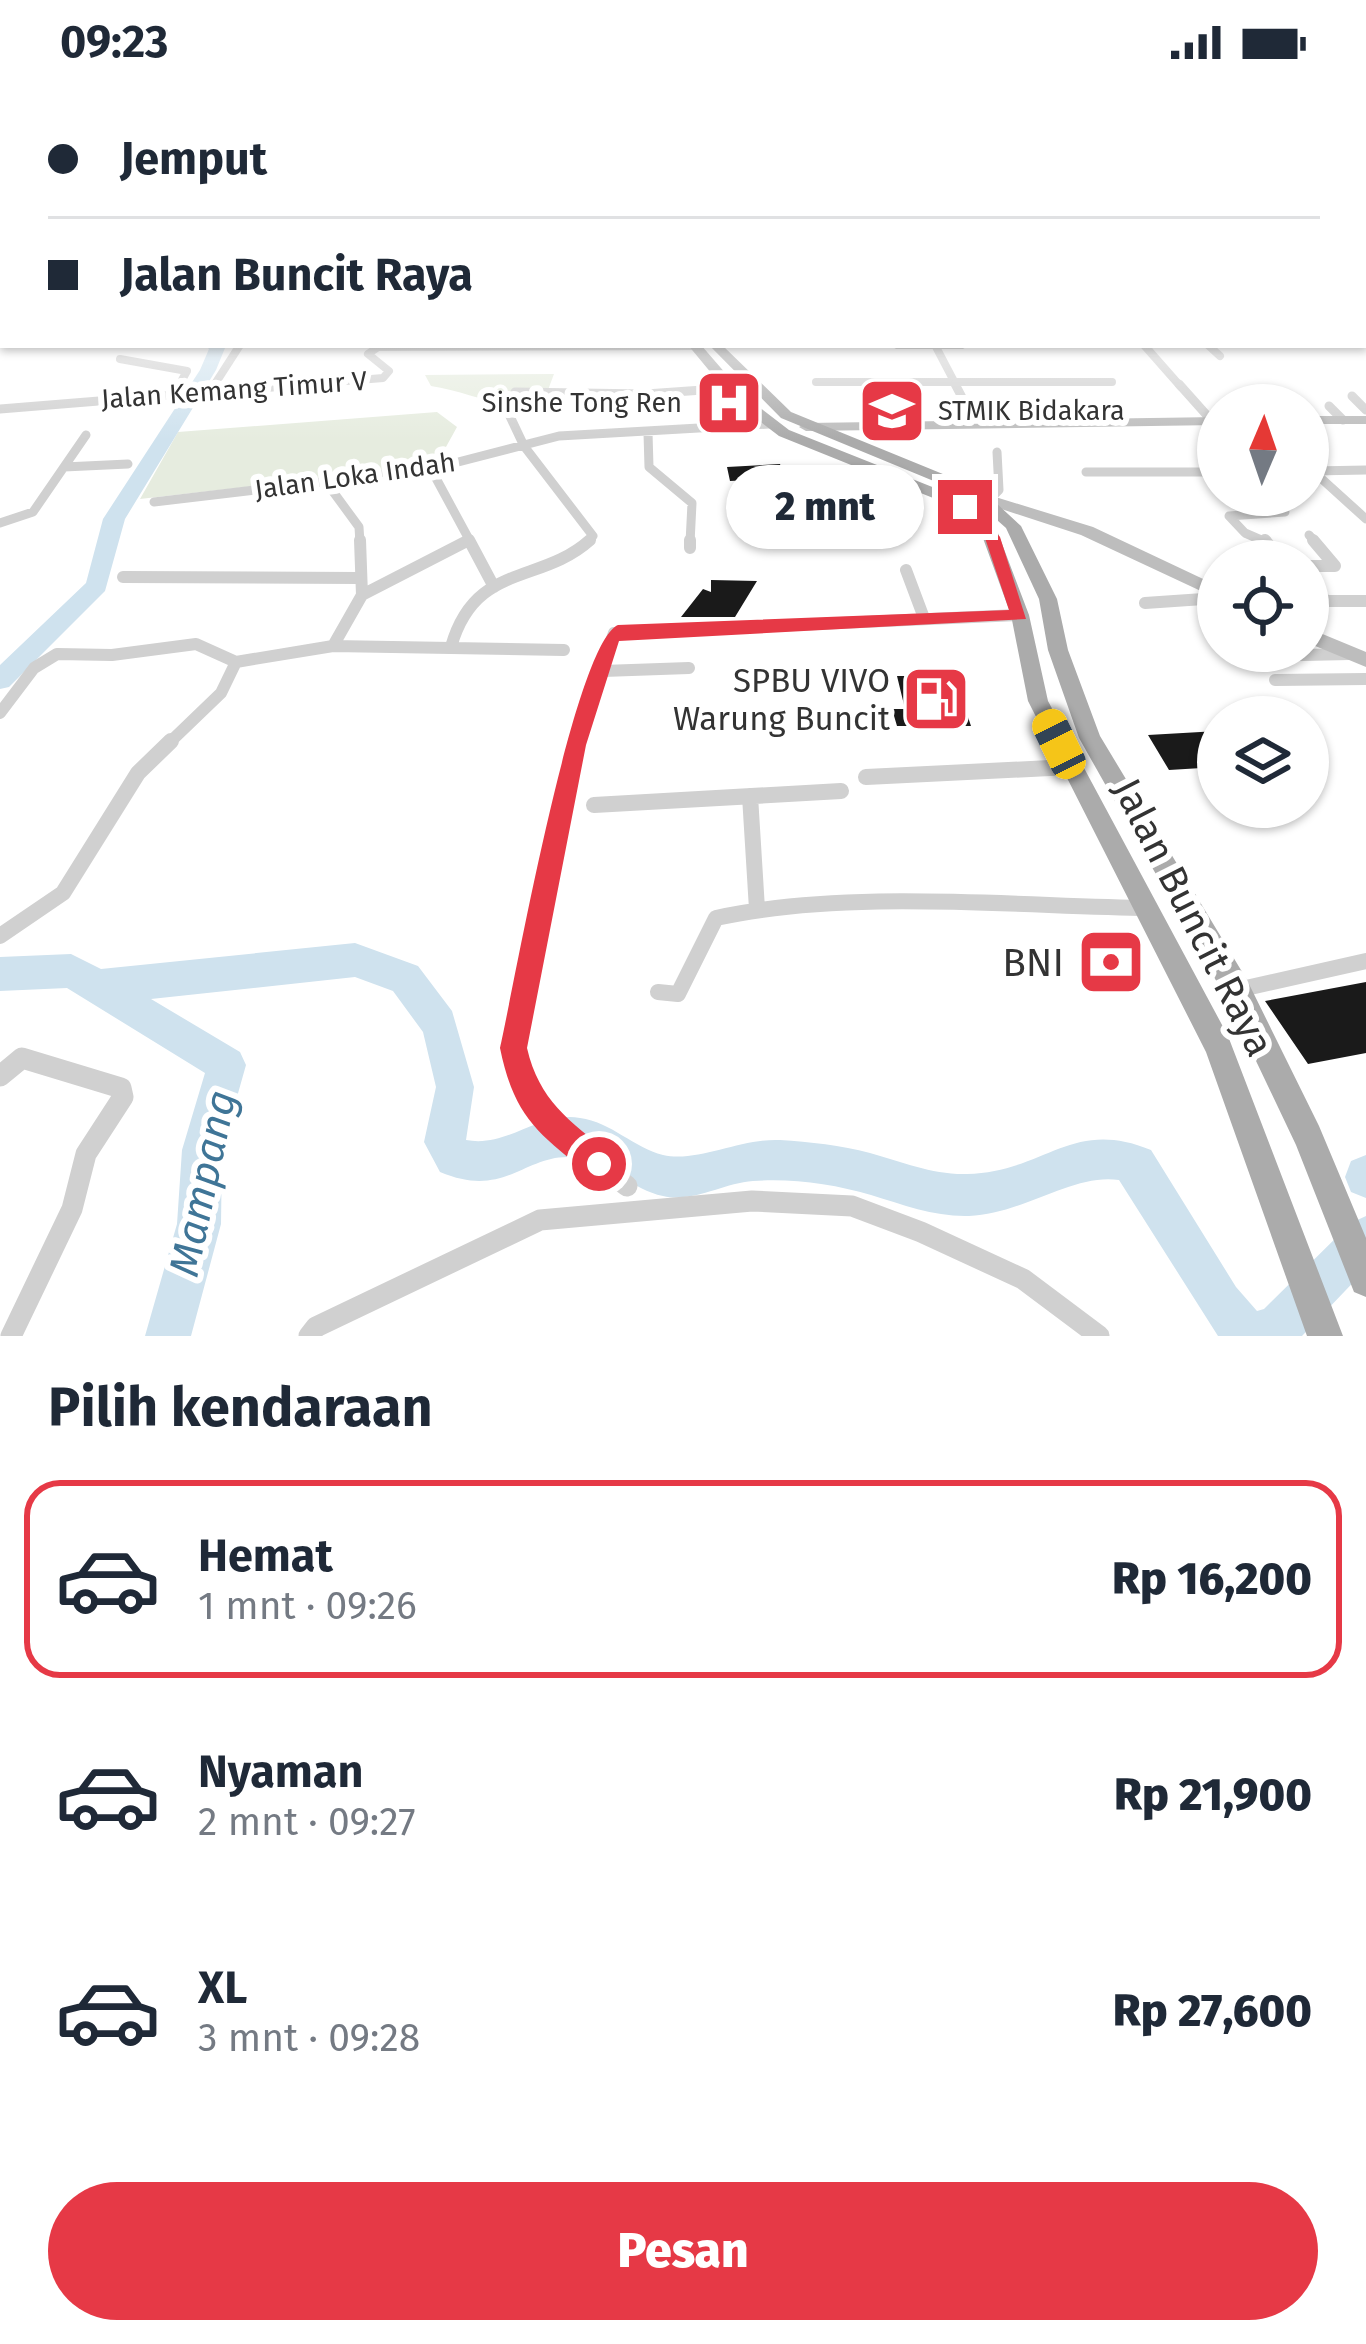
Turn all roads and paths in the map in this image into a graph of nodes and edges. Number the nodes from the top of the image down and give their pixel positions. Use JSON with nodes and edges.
{"nodes":[{"id":1,"x":238,"y":348,"type":"edge"},
{"id":2,"x":398,"y":348,"type":"edge"},
{"id":3,"x":697,"y":348,"type":"edge"},
{"id":4,"x":718,"y":348,"type":"edge"},
{"id":5,"x":937,"y":348,"type":"edge"},
{"id":6,"x":1147,"y":348,"type":"edge"},
{"id":7,"x":1211,"y":348,"type":"edge"},
{"id":8,"x":1220,"y":356,"type":"dead end"},
{"id":9,"x":120,"y":359,"type":"dead end"},
{"id":10,"x":816,"y":382,"type":"dead end"},
{"id":11,"x":954,"y":382,"type":"junction"},
{"id":12,"x":1112,"y":382,"type":"dead end"},
{"id":13,"x":730,"y":388,"type":"junction"},
{"id":14,"x":206,"y":392,"type":"junction"},
{"id":15,"x":515,"y":392,"type":"dead end"},
{"id":16,"x":179,"y":393,"type":"junction"},
{"id":17,"x":1352,"y":396,"type":"dead end"},
{"id":18,"x":1197,"y":402,"type":"edge"},
{"id":19,"x":0,"y":410,"type":"edge"},
{"id":20,"x":507,"y":410,"type":"dead end"},
{"id":21,"x":1366,"y":410,"type":"edge"},
{"id":22,"x":1329,"y":416,"type":"edge"},
{"id":23,"x":1366,"y":420,"type":"edge"},
{"id":24,"x":1197,"y":421,"type":"edge"},
{"id":25,"x":975,"y":422,"type":"junction"},
{"id":26,"x":770,"y":424,"type":"junction"},
{"id":27,"x":868,"y":425,"type":"junction"},
{"id":28,"x":806,"y":427,"type":"junction"},
{"id":29,"x":648,"y":433,"type":"junction"},
{"id":30,"x":86,"y":435,"type":"dead end"},
{"id":31,"x":524,"y":446,"type":"junction"},
{"id":32,"x":868,"y":452,"type":"junction"},
{"id":33,"x":997,"y":452,"type":"dead end"},
{"id":34,"x":128,"y":464,"type":"dead end"},
{"id":35,"x":64,"y":467,"type":"junction"},
{"id":36,"x":431,"y":469,"type":"junction"},
{"id":37,"x":1366,"y":470,"type":"edge"},
{"id":38,"x":1329,"y":471,"type":"edge"},
{"id":39,"x":1086,"y":472,"type":"dead end"},
{"id":40,"x":1197,"y":472,"type":"edge"},
{"id":41,"x":326,"y":482,"type":"junction"},
{"id":42,"x":1329,"y":487,"type":"edge"},
{"id":43,"x":989,"y":500,"type":"junction"},
{"id":44,"x":154,"y":502,"type":"dead end"},
{"id":45,"x":1229,"y":516,"type":"edge"},
{"id":46,"x":1366,"y":519,"type":"edge"},
{"id":47,"x":1059,"y":521,"type":"junction"},
{"id":48,"x":0,"y":523,"type":"edge"},
{"id":49,"x":1309,"y":535,"type":"dead end"},
{"id":50,"x":1265,"y":540,"type":"edge"},
{"id":51,"x":1313,"y":540,"type":"edge"},
{"id":52,"x":467,"y":541,"type":"junction"},
{"id":53,"x":1022,"y":541,"type":"junction"},
{"id":54,"x":690,"y":548,"type":"dead end"},
{"id":55,"x":906,"y":570,"type":"dead end"},
{"id":56,"x":123,"y":577,"type":"dead end"},
{"id":57,"x":359,"y":578,"type":"junction"},
{"id":58,"x":1197,"y":582,"type":"edge"},
{"id":59,"x":494,"y":586,"type":"junction"},
{"id":60,"x":362,"y":595,"type":"junction"},
{"id":61,"x":1197,"y":598,"type":"edge"},
{"id":62,"x":1329,"y":599,"type":"edge"},
{"id":63,"x":1366,"y":601,"type":"edge"},
{"id":64,"x":1145,"y":603,"type":"dead end"},
{"id":65,"x":1020,"y":615,"type":"junction"},
{"id":66,"x":924,"y":618,"type":"junction"},
{"id":67,"x":1329,"y":644,"type":"edge"},
{"id":68,"x":333,"y":646,"type":"junction"},
{"id":69,"x":451,"y":647,"type":"junction"},
{"id":70,"x":563,"y":650,"type":"dead end"},
{"id":71,"x":1358,"y":657,"type":"edge"},
{"id":72,"x":236,"y":662,"type":"junction"},
{"id":73,"x":689,"y":668,"type":"dead end"},
{"id":74,"x":603,"y":671,"type":"junction"},
{"id":75,"x":1366,"y":679,"type":"edge"},
{"id":76,"x":1275,"y":680,"type":"dead end"},
{"id":77,"x":0,"y":713,"type":"edge"},
{"id":78,"x":1070,"y":767,"type":"junction"},
{"id":79,"x":866,"y":777,"type":"dead end"},
{"id":80,"x":841,"y":791,"type":"dead end"},
{"id":81,"x":750,"y":796,"type":"junction"},
{"id":82,"x":594,"y":805,"type":"dead end"},
{"id":83,"x":1149,"y":908,"type":"junction"},
{"id":84,"x":757,"y":909,"type":"junction"},
{"id":85,"x":0,"y":936,"type":"edge"},
{"id":86,"x":1366,"y":961,"type":"edge"},
{"id":87,"x":1237,"y":990,"type":"junction"},
{"id":88,"x":658,"y":992,"type":"dead end"},
{"id":89,"x":0,"y":1076,"type":"edge"},
{"id":90,"x":627,"y":1186,"type":"dead end"},
{"id":91,"x":1366,"y":1280,"type":"edge"},
{"id":92,"x":1321,"y":1325,"type":"edge"},
{"id":93,"x":11,"y":1336,"type":"edge"},
{"id":94,"x":309,"y":1336,"type":"edge"},
{"id":95,"x":1100,"y":1336,"type":"edge"}],
"edges":[{"from":1,"to":14,"type":"street"},
{"from":2,"to":14,"type":"street","name":"Jalan Kemang Timur V"},
{"from":3,"to":13,"type":"main road","name":"Jalan Buncit Raya"},
{"from":4,"to":28,"type":"main road"},
{"from":5,"to":11,"type":"street"},
{"from":6,"to":18,"type":"street"},
{"from":7,"to":8,"type":"street"},
{"from":9,"to":16,"type":"street"},
{"from":10,"to":11,"type":"street"},
{"from":11,"to":12,"type":"street"},
{"from":11,"to":25,"type":"street"},
{"from":13,"to":15,"type":"street"},
{"from":13,"to":26,"type":"main road","name":"Jalan Buncit Raya"},
{"from":14,"to":16,"type":"street","name":"Jalan Kemang Timur V"},
{"from":16,"to":19,"type":"street","name":"Jalan Kemang Timur V"},
{"from":17,"to":21,"type":"street"},
{"from":20,"to":31,"type":"street"},
{"from":22,"to":23,"type":"street"},
{"from":24,"to":25,"type":"street"},
{"from":25,"to":27,"type":"street"},
{"from":26,"to":29,"type":"street","name":"Jalan Loka Indah"},
{"from":26,"to":65,"type":"main road","name":"Jalan Buncit Raya"},
{"from":27,"to":28,"type":"street"},
{"from":27,"to":32,"type":"street"},
{"from":28,"to":32,"type":"main road"},
{"from":29,"to":31,"type":"street","name":"Jalan Loka Indah"},
{"from":29,"to":54,"type":"street"},
{"from":30,"to":35,"type":"street"},
{"from":31,"to":36,"type":"street","name":"Jalan Loka Indah"},
{"from":31,"to":59,"type":"street"},
{"from":32,"to":43,"type":"main road"},
{"from":33,"to":43,"type":"street"},
{"from":34,"to":35,"type":"street"},
{"from":35,"to":48,"type":"street"},
{"from":36,"to":41,"type":"street","name":"Jalan Loka Indah"},
{"from":36,"to":52,"type":"street"},
{"from":37,"to":38,"type":"street"},
{"from":39,"to":40,"type":"street"},
{"from":41,"to":44,"type":"street","name":"Jalan Loka Indah"},
{"from":41,"to":57,"type":"street"},
{"from":42,"to":46,"type":"street"},
{"from":43,"to":47,"type":"street"},
{"from":43,"to":53,"type":"main road","name":"Jalan Buncit Raya"},
{"from":45,"to":50,"type":"street"},
{"from":47,"to":53,"type":"street"},
{"from":47,"to":58,"type":"street"},
{"from":49,"to":51,"type":"street"},
{"from":52,"to":59,"type":"street"},
{"from":52,"to":60,"type":"street"},
{"from":53,"to":87,"type":"main road","name":"Jalan Buncit Raya"},
{"from":55,"to":66,"type":"street"},
{"from":56,"to":57,"type":"street"},
{"from":57,"to":60,"type":"street"},
{"from":59,"to":69,"type":"street"},
{"from":60,"to":68,"type":"street"},
{"from":61,"to":64,"type":"street"},
{"from":62,"to":63,"type":"street"},
{"from":65,"to":66,"type":"street"},
{"from":65,"to":78,"type":"main road","name":"Jalan Buncit Raya"},
{"from":66,"to":74,"type":"street"},
{"from":67,"to":71,"type":"street"},
{"from":68,"to":69,"type":"street"},
{"from":68,"to":72,"type":"street"},
{"from":69,"to":70,"type":"street"},
{"from":72,"to":77,"type":"street"},
{"from":72,"to":85,"type":"street"},
{"from":73,"to":74,"type":"street"},
{"from":74,"to":90,"type":"street"},
{"from":75,"to":76,"type":"street"},
{"from":78,"to":79,"type":"street"},
{"from":78,"to":83,"type":"main road","name":"Jalan Buncit Raya"},
{"from":80,"to":81,"type":"street"},
{"from":81,"to":82,"type":"street"},
{"from":81,"to":84,"type":"street"},
{"from":83,"to":84,"type":"street"},
{"from":83,"to":92,"type":"main road","name":"Jalan Buncit Raya"},
{"from":84,"to":88,"type":"street"},
{"from":86,"to":87,"type":"street"},
{"from":87,"to":91,"type":"main road","name":"Jalan Buncit Raya"},
{"from":89,"to":93,"type":"street"},
{"from":94,"to":95,"type":"street"}]}
